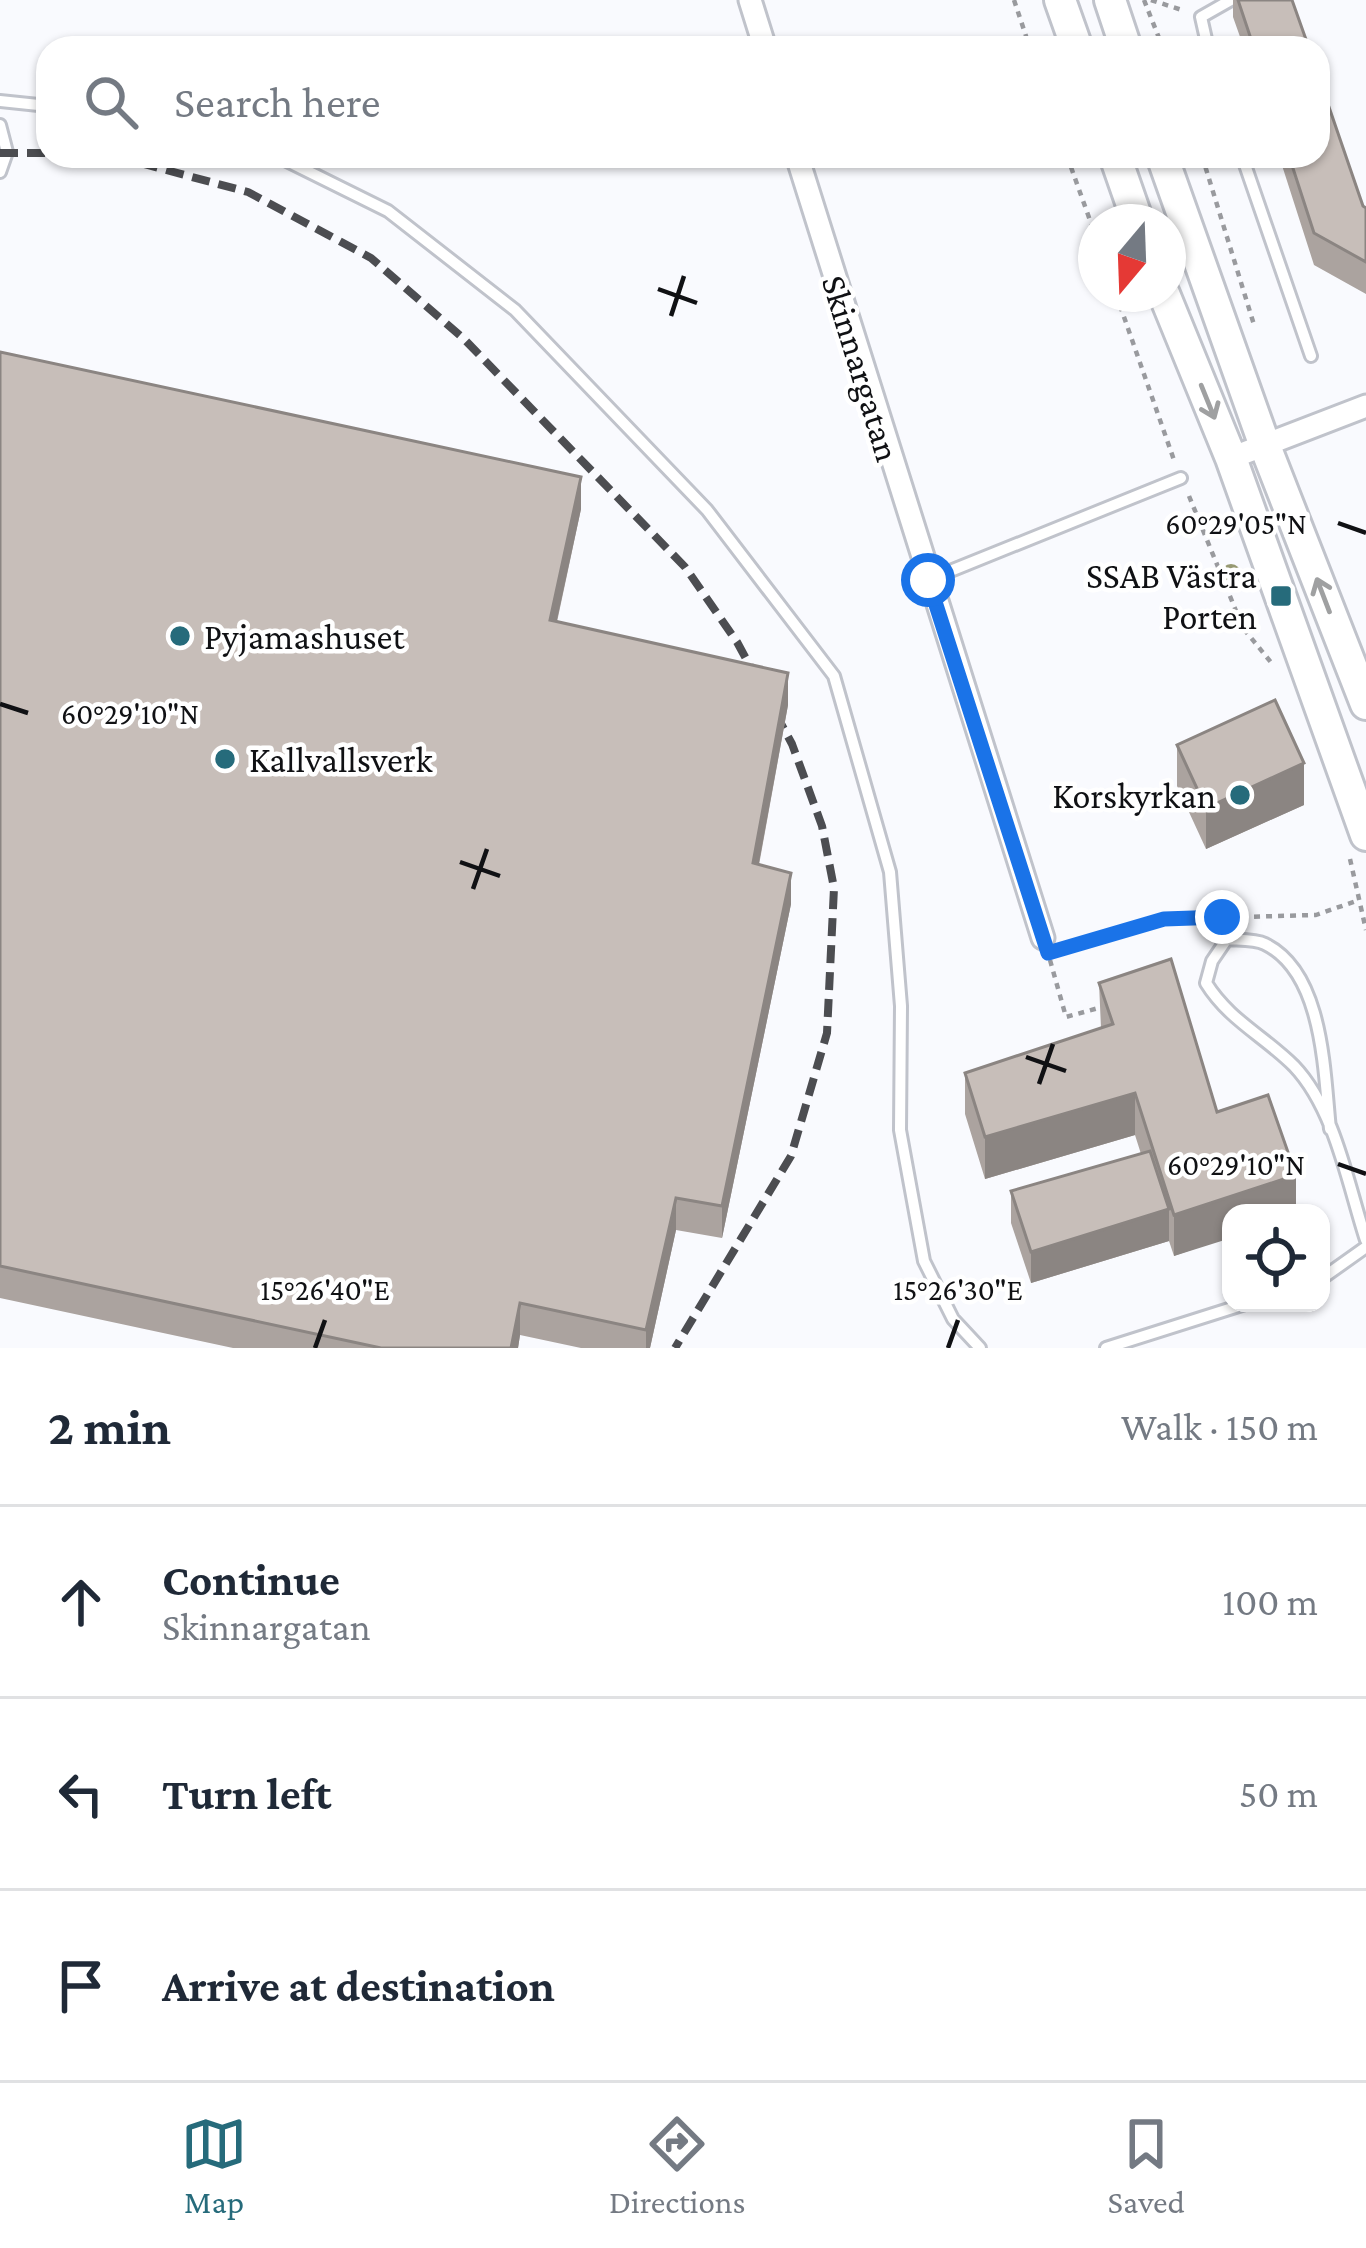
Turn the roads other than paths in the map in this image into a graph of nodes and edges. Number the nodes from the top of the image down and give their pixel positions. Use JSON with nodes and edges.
{"nodes":[{"id":1,"x":750,"y":0,"type":"edge"},
{"id":2,"x":1060,"y":0,"type":"edge"},
{"id":3,"x":1110,"y":0,"type":"edge"},
{"id":4,"x":1231,"y":0,"type":"edge"},
{"id":5,"x":761,"y":36,"type":"edge"},
{"id":6,"x":1073,"y":36,"type":"edge"},
{"id":7,"x":1122,"y":36,"type":"edge"},
{"id":8,"x":1206,"y":36,"type":"edge"},
{"id":9,"x":0,"y":101,"type":"edge"},
{"id":10,"x":36,"y":105,"type":"edge"},
{"id":11,"x":0,"y":125,"type":"edge"},
{"id":12,"x":301,"y":168,"type":"edge"},
{"id":13,"x":801,"y":168,"type":"edge"},
{"id":14,"x":1119,"y":168,"type":"edge"},
{"id":15,"x":1166,"y":168,"type":"edge"},
{"id":16,"x":1246,"y":168,"type":"edge"},
{"id":17,"x":0,"y":172,"type":"edge"},
{"id":18,"x":1132,"y":204,"type":"edge"},
{"id":19,"x":1171,"y":312,"type":"edge"},
{"id":20,"x":1311,"y":356,"type":"dead end"},
{"id":21,"x":1366,"y":406,"type":"edge"},
{"id":22,"x":1265,"y":446,"type":"junction"},
{"id":23,"x":1231,"y":458,"type":"junction"},
{"id":24,"x":1181,"y":478,"type":"road end"},
{"id":25,"x":928,"y":580,"type":"junction"},
{"id":26,"x":1366,"y":704,"type":"edge"},
{"id":27,"x":1357,"y":846,"type":"edge"},
{"id":28,"x":1046,"y":946,"type":"road end"},
{"id":29,"x":1330,"y":1129,"type":"junction"},
{"id":30,"x":1366,"y":1243,"type":"edge"},
{"id":31,"x":1330,"y":1272,"type":"edge"},
{"id":32,"x":1222,"y":1311,"type":"edge"},
{"id":33,"x":980,"y":1348,"type":"edge"},
{"id":34,"x":1106,"y":1348,"type":"edge"}],
"edges":[{"from":1,"to":5,"type":"street"},
{"from":2,"to":6,"type":"street"},
{"from":3,"to":7,"type":"street"},
{"from":4,"to":8,"type":"lane"},
{"from":9,"to":10,"type":"lane"},
{"from":11,"to":17,"type":"lane"},
{"from":12,"to":33,"type":"lane"},
{"from":13,"to":25,"type":"street","name":"Skinnargatan"},
{"from":14,"to":18,"type":"street"},
{"from":15,"to":22,"type":"street"},
{"from":16,"to":20,"type":"lane"},
{"from":19,"to":23,"type":"street","one_way":true},
{"from":21,"to":22,"type":"street"},
{"from":22,"to":23,"type":"street"},
{"from":26,"to":22,"type":"street","one_way":true},
{"from":23,"to":27,"type":"street"},
{"from":24,"to":25,"type":"lane"},
{"from":25,"to":28,"type":"street","name":"Skinnargatan"},
{"from":29,"to":29,"type":"lane"},
{"from":29,"to":30,"type":"lane"},
{"from":30,"to":31,"type":"lane"},
{"from":32,"to":34,"type":"lane"}]}
